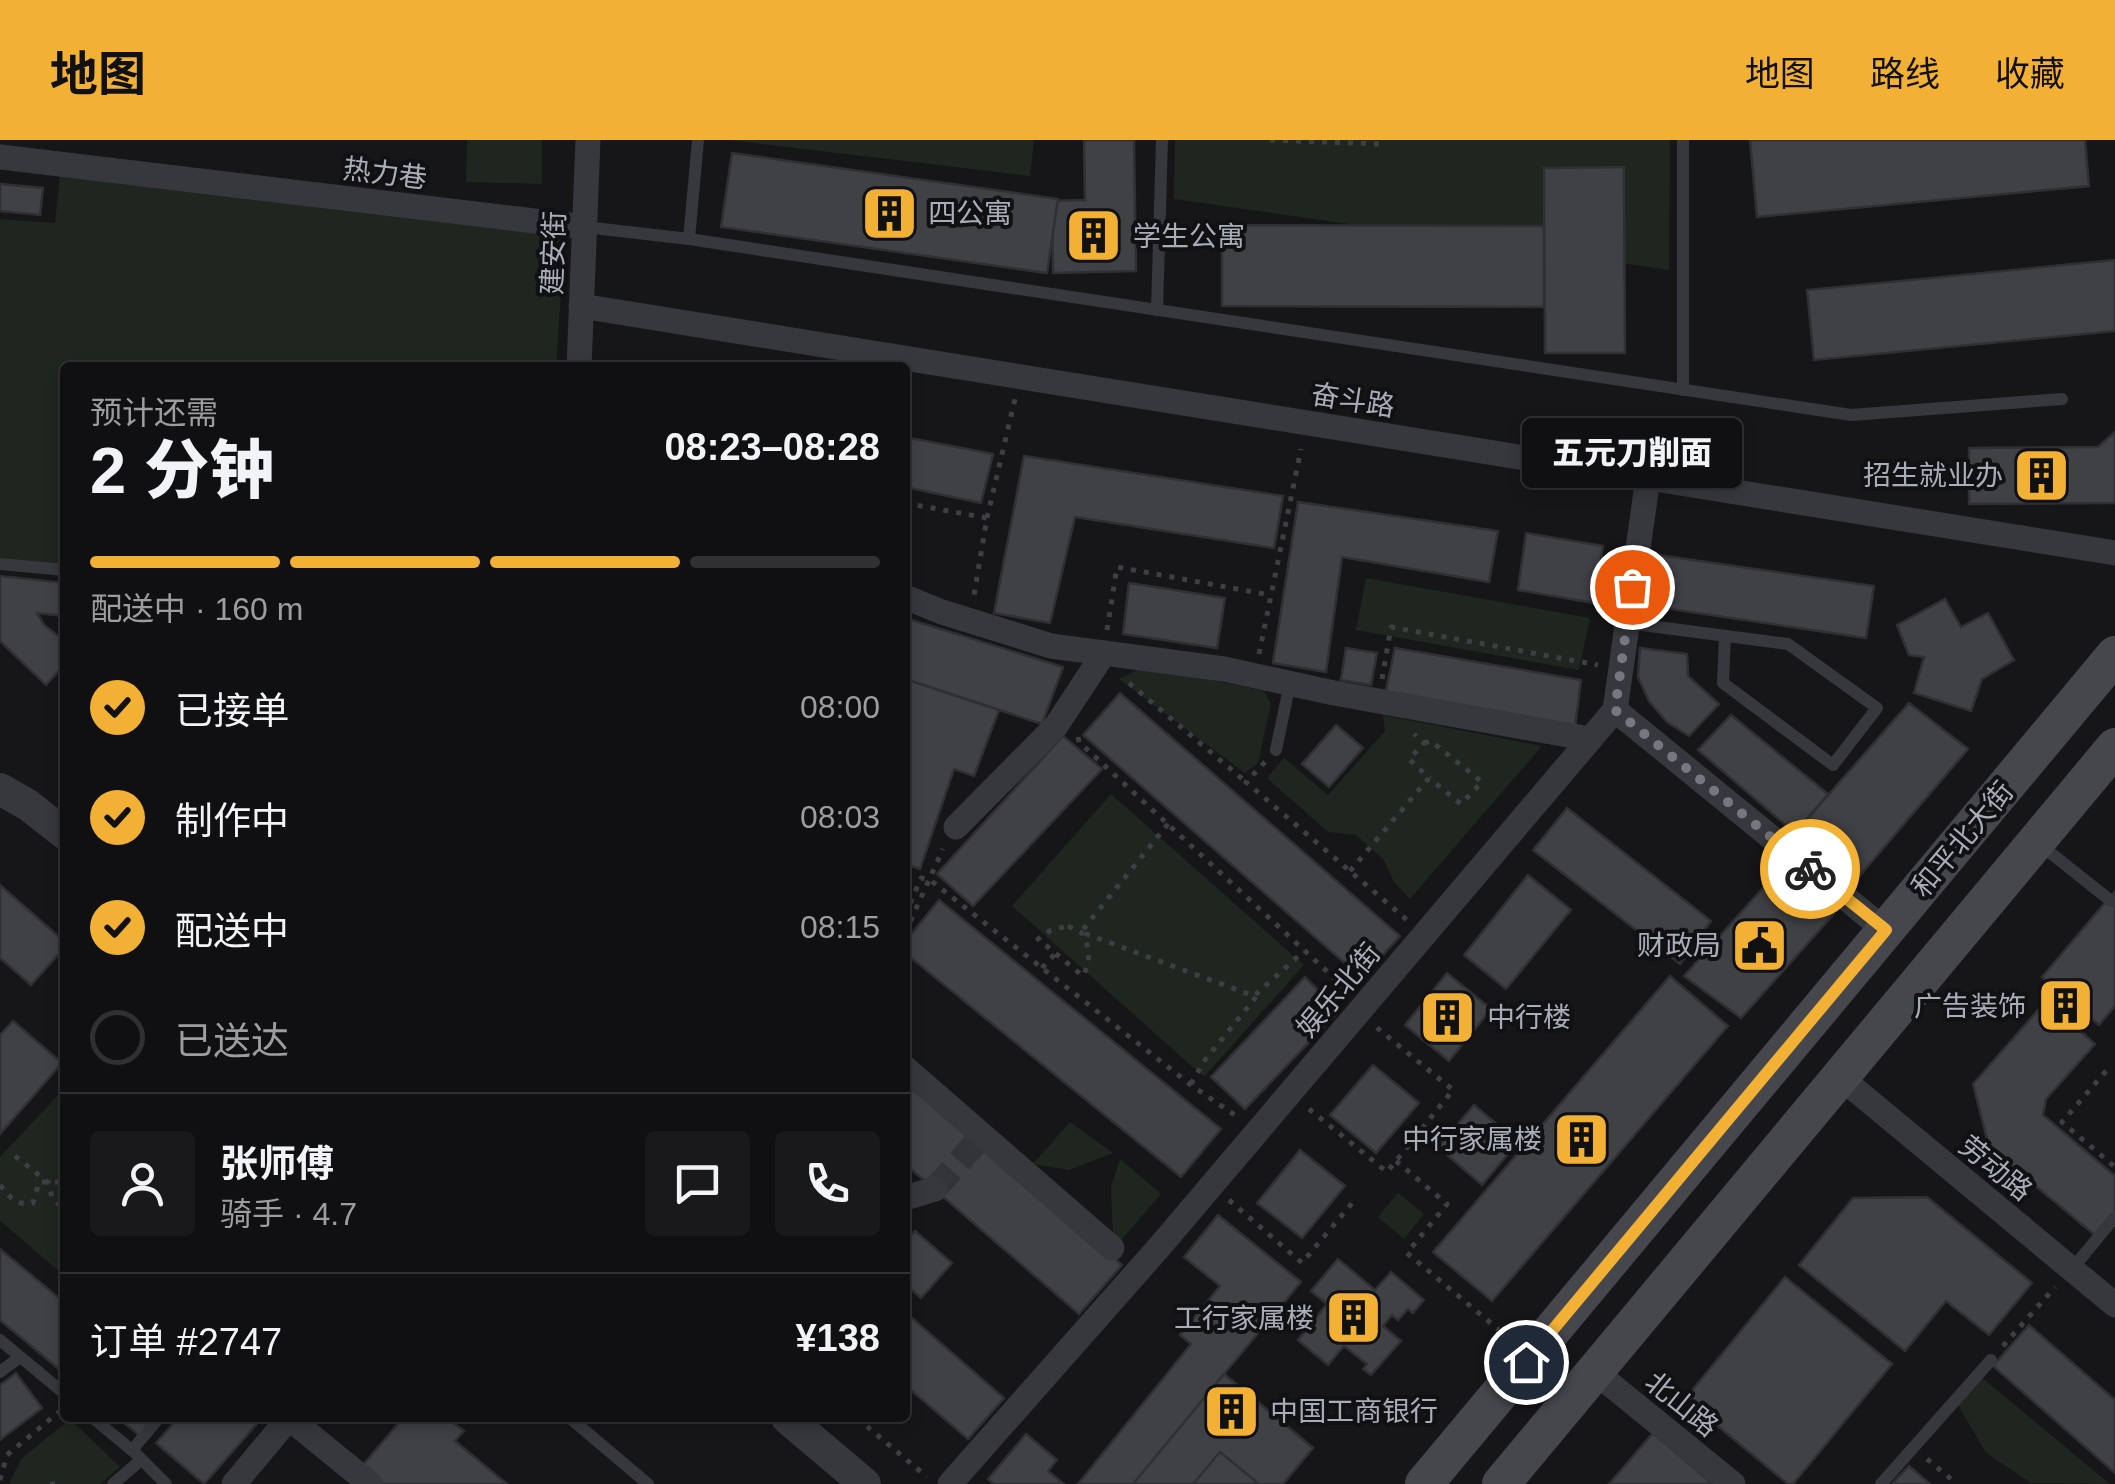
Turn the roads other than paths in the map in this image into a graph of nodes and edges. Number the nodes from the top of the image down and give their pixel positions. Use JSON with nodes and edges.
{"nodes":[{"id":1,"x":588,"y":140,"type":"edge"},
{"id":2,"x":698,"y":140,"type":"edge"},
{"id":3,"x":1162,"y":140,"type":"edge"},
{"id":4,"x":1683,"y":140,"type":"edge"},
{"id":5,"x":0,"y":157,"type":"edge"},
{"id":6,"x":584,"y":227,"type":"junction"},
{"id":7,"x":688,"y":238,"type":"junction"},
{"id":8,"x":581,"y":306,"type":"junction"},
{"id":9,"x":1157,"y":310,"type":"junction"},
{"id":10,"x":843,"y":358,"type":"edge"},
{"id":11,"x":579,"y":362,"type":"edge"},
{"id":12,"x":882,"y":362,"type":"edge"},
{"id":13,"x":910,"y":365,"type":"edge"},
{"id":14,"x":1683,"y":390,"type":"junction"},
{"id":15,"x":2062,"y":399,"type":"dead end"},
{"id":16,"x":1648,"y":478,"type":"junction"},
{"id":17,"x":2115,"y":553,"type":"edge"},
{"id":18,"x":0,"y":564,"type":"edge"},
{"id":19,"x":60,"y":570,"type":"edge"},
{"id":20,"x":910,"y":598,"type":"edge"},
{"id":21,"x":1627,"y":623,"type":"junction"},
{"id":22,"x":1724,"y":637,"type":"junction"},
{"id":23,"x":2115,"y":655,"type":"edge"},
{"id":24,"x":1112,"y":664,"type":"junction"},
{"id":25,"x":1290,"y":684,"type":"junction"},
{"id":26,"x":1615,"y":710,"type":"junction"},
{"id":27,"x":1590,"y":740,"type":"junction"},
{"id":28,"x":2115,"y":747,"type":"edge"},
{"id":29,"x":1276,"y":750,"type":"road end"},
{"id":30,"x":8,"y":793,"type":"edge"},
{"id":31,"x":956,"y":827,"type":"dead end"},
{"id":32,"x":60,"y":830,"type":"edge"},
{"id":33,"x":2036,"y":842,"type":"junction"},
{"id":34,"x":2111,"y":902,"type":"dead end"},
{"id":35,"x":1886,"y":930,"type":"junction"},
{"id":36,"x":910,"y":1072,"type":"edge"},
{"id":37,"x":1840,"y":1078,"type":"junction"},
{"id":38,"x":935,"y":1189,"type":"tunnel mouth"},
{"id":39,"x":910,"y":1196,"type":"edge"},
{"id":40,"x":2115,"y":1216,"type":"edge"},
{"id":41,"x":1112,"y":1248,"type":"dead end"},
{"id":42,"x":2072,"y":1269,"type":"junction"},
{"id":43,"x":2115,"y":1305,"type":"edge"},
{"id":44,"x":0,"y":1340,"type":"edge"},
{"id":45,"x":20,"y":1357,"type":"junction"},
{"id":46,"x":1991,"y":1360,"type":"dead end"},
{"id":47,"x":1594,"y":1371,"type":"junction"},
{"id":48,"x":0,"y":1372,"type":"edge"},
{"id":49,"x":60,"y":1390,"type":"edge"},
{"id":50,"x":98,"y":1422,"type":"edge"},
{"id":51,"x":156,"y":1422,"type":"edge"},
{"id":52,"x":286,"y":1422,"type":"edge"},
{"id":53,"x":294,"y":1422,"type":"edge"},
{"id":54,"x":575,"y":1422,"type":"edge"},
{"id":55,"x":791,"y":1422,"type":"edge"},
{"id":56,"x":136,"y":1454,"type":"junction"},
{"id":57,"x":112,"y":1484,"type":"edge"},
{"id":58,"x":166,"y":1484,"type":"edge"},
{"id":59,"x":234,"y":1484,"type":"edge"},
{"id":60,"x":370,"y":1484,"type":"edge"},
{"id":61,"x":648,"y":1484,"type":"edge"},
{"id":62,"x":866,"y":1484,"type":"edge"},
{"id":63,"x":950,"y":1484,"type":"edge"},
{"id":64,"x":1424,"y":1484,"type":"edge"},
{"id":65,"x":1501,"y":1484,"type":"edge"},
{"id":66,"x":1733,"y":1484,"type":"edge"},
{"id":67,"x":1881,"y":1484,"type":"edge"}],
"edges":[{"from":1,"to":6,"type":"street","name":"建安街"},
{"from":2,"to":7,"type":"lane"},
{"from":3,"to":9,"type":"lane"},
{"from":4,"to":14,"type":"lane"},
{"from":5,"to":6,"type":"street","name":"热力巷"},
{"from":6,"to":7,"type":"lane"},
{"from":6,"to":8,"type":"street","name":"建安街"},
{"from":7,"to":9,"type":"lane"},
{"from":8,"to":10,"type":"street","name":"奋斗路"},
{"from":8,"to":11,"type":"street","name":"建安街"},
{"from":9,"to":14,"type":"lane"},
{"from":10,"to":12,"type":"street","name":"奋斗路"},
{"from":13,"to":16,"type":"street","name":"奋斗路"},
{"from":14,"to":15,"type":"lane"},
{"from":16,"to":17,"type":"street","name":"奋斗路"},
{"from":16,"to":21,"type":"street"},
{"from":18,"to":19,"type":"lane"},
{"from":20,"to":24,"type":"street"},
{"from":21,"to":22,"type":"lane"},
{"from":21,"to":26,"type":"street"},
{"from":22,"to":22,"type":"lane"},
{"from":23,"to":35,"type":"main road","name":"和平北大街"},
{"from":24,"to":25,"type":"street"},
{"from":24,"to":31,"type":"street"},
{"from":25,"to":27,"type":"street"},
{"from":25,"to":29,"type":"lane"},
{"from":26,"to":27,"type":"street","name":"娱乐北街"},
{"from":26,"to":35,"type":"street"},
{"from":27,"to":63,"type":"street","name":"娱乐北街"},
{"from":28,"to":33,"type":"main road"},
{"from":30,"to":32,"type":"street"},
{"from":33,"to":34,"type":"lane"},
{"from":33,"to":37,"type":"main road"},
{"from":35,"to":64,"type":"main road","name":"和平北大街"},
{"from":36,"to":41,"type":"street"},
{"from":37,"to":42,"type":"street","name":"劳动路"},
{"from":37,"to":47,"type":"main road"},
{"from":38,"to":39,"type":"street"},
{"from":40,"to":42,"type":"lane"},
{"from":42,"to":43,"type":"street","name":"劳动路"},
{"from":44,"to":45,"type":"lane"},
{"from":45,"to":48,"type":"lane"},
{"from":45,"to":49,"type":"lane"},
{"from":46,"to":67,"type":"lane"},
{"from":47,"to":65,"type":"main road"},
{"from":47,"to":66,"type":"street","name":"北山路"},
{"from":50,"to":56,"type":"lane"},
{"from":51,"to":56,"type":"lane"},
{"from":52,"to":59,"type":"street"},
{"from":53,"to":60,"type":"street"},
{"from":54,"to":61,"type":"lane"},
{"from":55,"to":62,"type":"street"},
{"from":56,"to":57,"type":"lane"},
{"from":56,"to":58,"type":"lane"}]}
